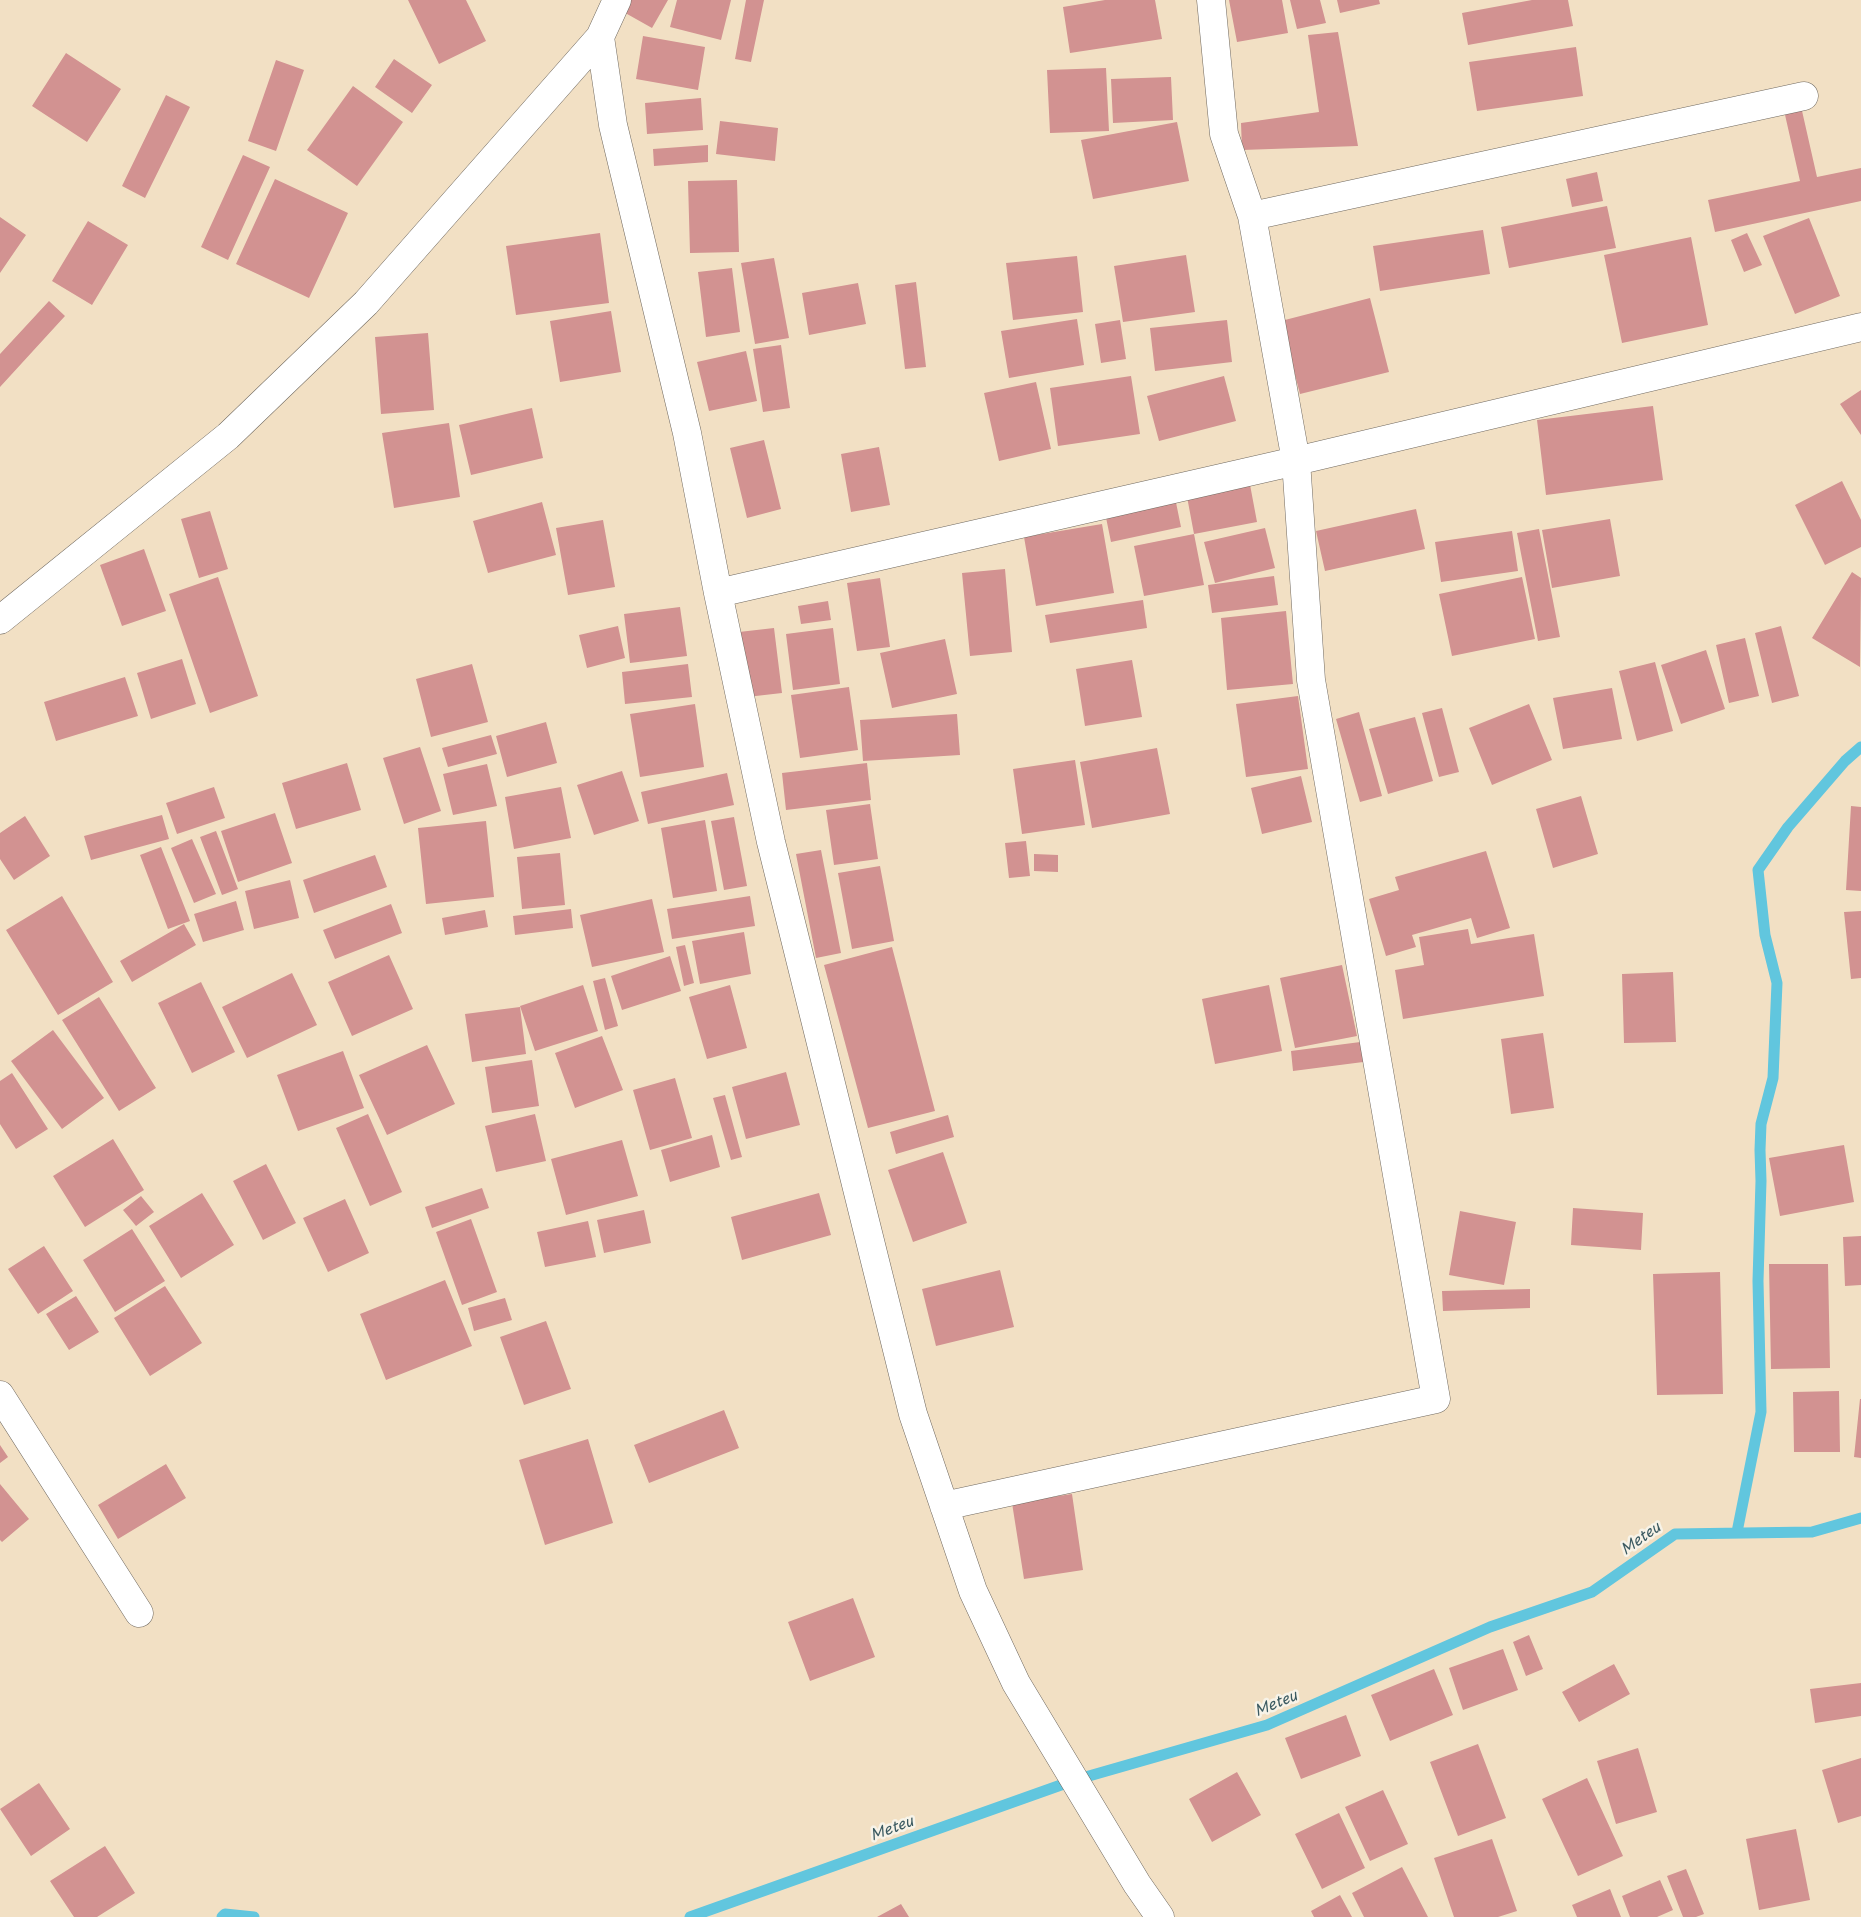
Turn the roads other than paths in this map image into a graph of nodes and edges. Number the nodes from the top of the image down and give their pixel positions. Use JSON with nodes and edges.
{"nodes":[{"id":1,"x":617,"y":0,"type":"edge"},
{"id":2,"x":1211,"y":0,"type":"edge"},
{"id":3,"x":600,"y":37,"type":"junction"},
{"id":4,"x":1804,"y":96,"type":"dead end"},
{"id":5,"x":1252,"y":216,"type":"junction"},
{"id":6,"x":1861,"y":328,"type":"edge"},
{"id":7,"x":1296,"y":461,"type":"junction"},
{"id":8,"x":718,"y":593,"type":"junction"},
{"id":9,"x":0,"y":620,"type":"edge"},
{"id":10,"x":0,"y":1395,"type":"edge"},
{"id":11,"x":944,"y":1506,"type":"junction"},
{"id":12,"x":139,"y":1613,"type":"dead end"},
{"id":13,"x":1160,"y":1917,"type":"edge"}],
"edges":[{"from":1,"to":3,"type":"street"},
{"from":2,"to":5,"type":"street"},
{"from":3,"to":8,"type":"street"},
{"from":3,"to":9,"type":"street"},
{"from":4,"to":5,"type":"street"},
{"from":5,"to":7,"type":"street"},
{"from":6,"to":7,"type":"street"},
{"from":7,"to":8,"type":"street"},
{"from":7,"to":11,"type":"street"},
{"from":8,"to":11,"type":"street"},
{"from":10,"to":12,"type":"street"},
{"from":11,"to":13,"type":"street"}]}
